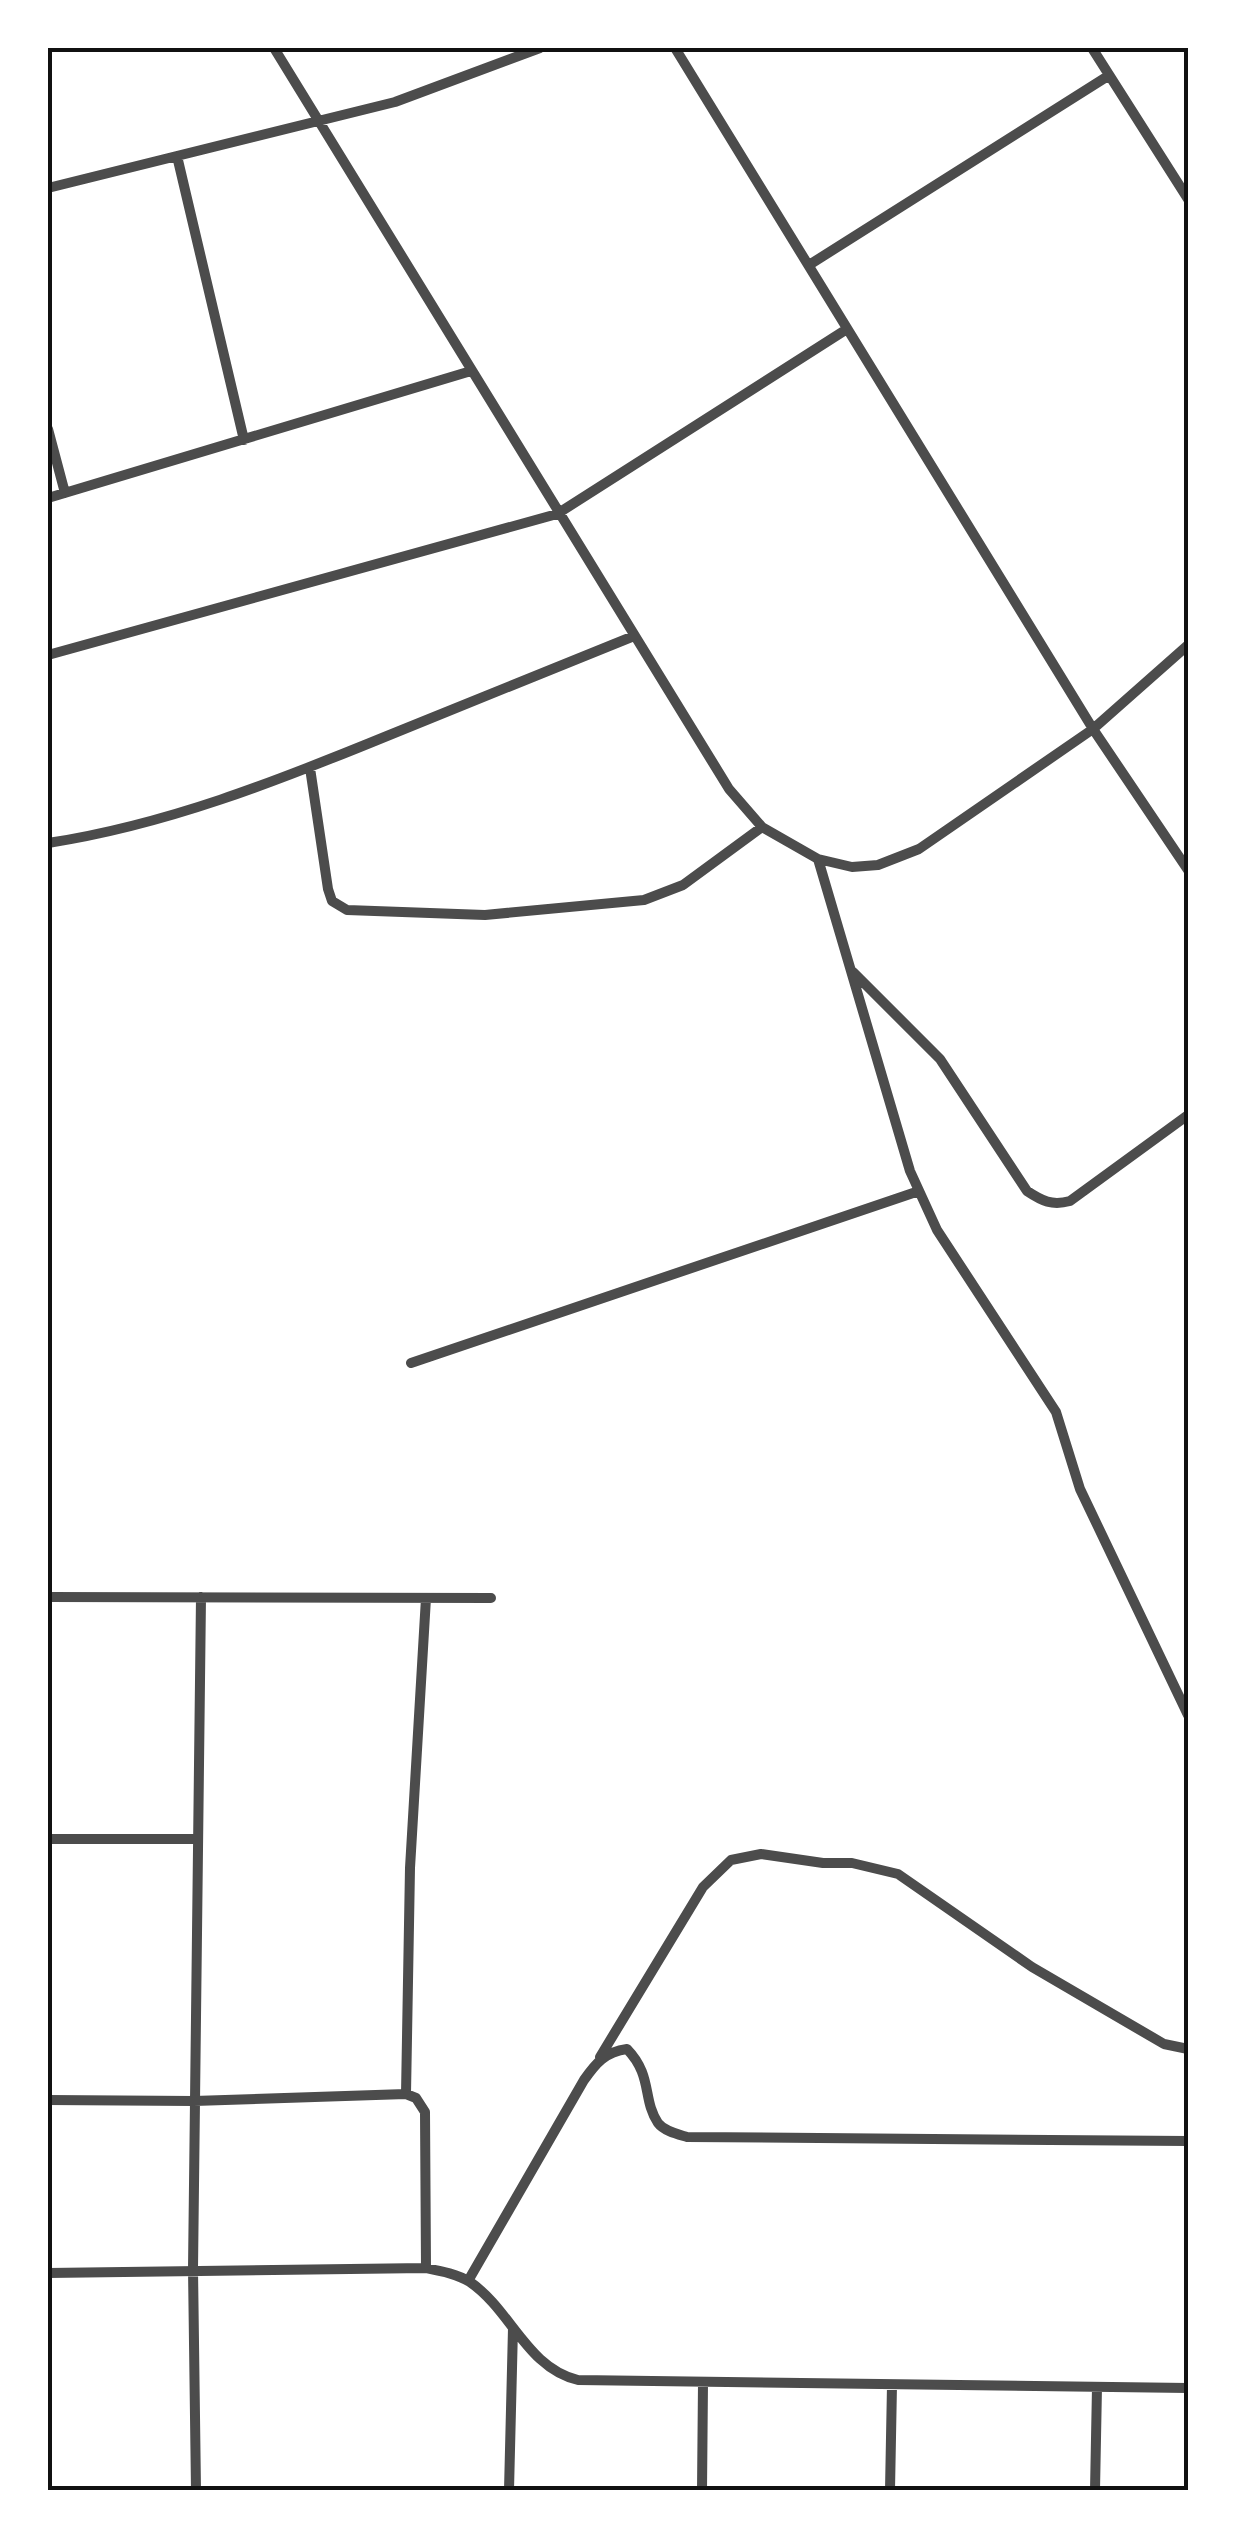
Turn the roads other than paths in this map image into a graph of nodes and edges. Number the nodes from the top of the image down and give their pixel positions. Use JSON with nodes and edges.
{"nodes":[{"id":1,"x":274,"y":48,"type":"edge"},
{"id":2,"x":540,"y":48,"type":"edge"},
{"id":3,"x":676,"y":48,"type":"edge"},
{"id":4,"x":1092,"y":48,"type":"edge"},
{"id":5,"x":1108,"y":76,"type":"junction"},
{"id":6,"x":317,"y":121,"type":"junction"},
{"id":7,"x":177,"y":156,"type":"junction"},
{"id":8,"x":48,"y":188,"type":"edge"},
{"id":9,"x":1188,"y":198,"type":"edge"},
{"id":10,"x":809,"y":265,"type":"junction"},
{"id":11,"x":847,"y":329,"type":"junction"},
{"id":12,"x":471,"y":371,"type":"junction"},
{"id":13,"x":48,"y":429,"type":"edge"},
{"id":14,"x":244,"y":440,"type":"junction"},
{"id":15,"x":65,"y":493,"type":"junction"},
{"id":16,"x":48,"y":498,"type":"edge"},
{"id":17,"x":557,"y":514,"type":"junction"},
{"id":18,"x":634,"y":636,"type":"junction"},
{"id":19,"x":1188,"y":646,"type":"edge"},
{"id":20,"x":48,"y":654,"type":"edge"},
{"id":21,"x":1093,"y":729,"type":"junction"},
{"id":22,"x":310,"y":768,"type":"junction"},
{"id":23,"x":762,"y":828,"type":"junction"},
{"id":24,"x":48,"y":843,"type":"edge"},
{"id":25,"x":818,"y":859,"type":"junction"},
{"id":26,"x":1188,"y":870,"type":"edge"},
{"id":27,"x":852,"y":972,"type":"junction"},
{"id":28,"x":1188,"y":1115,"type":"edge"},
{"id":29,"x":918,"y":1192,"type":"junction"},
{"id":30,"x":411,"y":1364,"type":"dead end"},
{"id":31,"x":48,"y":1597,"type":"edge"},
{"id":32,"x":201,"y":1598,"type":"junction"},
{"id":33,"x":426,"y":1598,"type":"junction"},
{"id":34,"x":491,"y":1598,"type":"dead end"},
{"id":35,"x":1188,"y":1715,"type":"edge"},
{"id":36,"x":48,"y":1839,"type":"edge"},
{"id":37,"x":198,"y":1839,"type":"junction"},
{"id":38,"x":1188,"y":2049,"type":"edge"},
{"id":39,"x":597,"y":2061,"type":"junction"},
{"id":40,"x":406,"y":2094,"type":"junction"},
{"id":41,"x":48,"y":2100,"type":"edge"},
{"id":42,"x":194,"y":2101,"type":"junction"},
{"id":43,"x":1188,"y":2141,"type":"edge"},
{"id":44,"x":426,"y":2268,"type":"junction"},
{"id":45,"x":193,"y":2269,"type":"junction"},
{"id":46,"x":48,"y":2273,"type":"edge"},
{"id":47,"x":468,"y":2280,"type":"junction"},
{"id":48,"x":514,"y":2327,"type":"junction"},
{"id":49,"x":703,"y":2382,"type":"junction"},
{"id":50,"x":892,"y":2384,"type":"junction"},
{"id":51,"x":1097,"y":2387,"type":"junction"},
{"id":52,"x":1188,"y":2388,"type":"edge"},
{"id":53,"x":196,"y":2490,"type":"edge"},
{"id":54,"x":509,"y":2490,"type":"edge"},
{"id":55,"x":702,"y":2490,"type":"edge"},
{"id":56,"x":890,"y":2490,"type":"edge"},
{"id":57,"x":1094,"y":2490,"type":"edge"}],
"edges":[{"from":1,"to":6,"type":"street"},
{"from":2,"to":6,"type":"street"},
{"from":3,"to":10,"type":"street"},
{"from":4,"to":5,"type":"street"},
{"from":5,"to":9,"type":"street"},
{"from":5,"to":10,"type":"street"},
{"from":6,"to":7,"type":"street"},
{"from":6,"to":12,"type":"street"},
{"from":7,"to":8,"type":"street"},
{"from":7,"to":14,"type":"street"},
{"from":10,"to":11,"type":"street"},
{"from":11,"to":17,"type":"street"},
{"from":11,"to":21,"type":"street"},
{"from":12,"to":14,"type":"street"},
{"from":12,"to":17,"type":"street"},
{"from":13,"to":15,"type":"street"},
{"from":14,"to":15,"type":"street"},
{"from":15,"to":16,"type":"street"},
{"from":17,"to":18,"type":"street"},
{"from":17,"to":20,"type":"street"},
{"from":18,"to":22,"type":"street"},
{"from":18,"to":23,"type":"street"},
{"from":19,"to":21,"type":"street"},
{"from":21,"to":25,"type":"street"},
{"from":21,"to":26,"type":"street"},
{"from":22,"to":23,"type":"street"},
{"from":22,"to":24,"type":"street"},
{"from":23,"to":25,"type":"street"},
{"from":25,"to":27,"type":"street"},
{"from":27,"to":28,"type":"street"},
{"from":27,"to":29,"type":"street"},
{"from":29,"to":30,"type":"street"},
{"from":29,"to":35,"type":"street"},
{"from":31,"to":32,"type":"street"},
{"from":32,"to":33,"type":"street"},
{"from":32,"to":37,"type":"street"},
{"from":33,"to":34,"type":"street"},
{"from":33,"to":40,"type":"street"},
{"from":36,"to":37,"type":"street"},
{"from":37,"to":42,"type":"street"},
{"from":38,"to":39,"type":"street"},
{"from":39,"to":43,"type":"street"},
{"from":39,"to":47,"type":"street"},
{"from":40,"to":42,"type":"street"},
{"from":40,"to":44,"type":"street"},
{"from":41,"to":42,"type":"street"},
{"from":42,"to":45,"type":"street"},
{"from":44,"to":45,"type":"street"},
{"from":44,"to":47,"type":"street"},
{"from":45,"to":46,"type":"street"},
{"from":45,"to":53,"type":"street"},
{"from":47,"to":48,"type":"street"},
{"from":48,"to":49,"type":"street"},
{"from":48,"to":54,"type":"street"},
{"from":49,"to":50,"type":"street"},
{"from":49,"to":55,"type":"street"},
{"from":50,"to":51,"type":"street"},
{"from":50,"to":56,"type":"street"},
{"from":51,"to":52,"type":"street"},
{"from":51,"to":57,"type":"street"}]}
